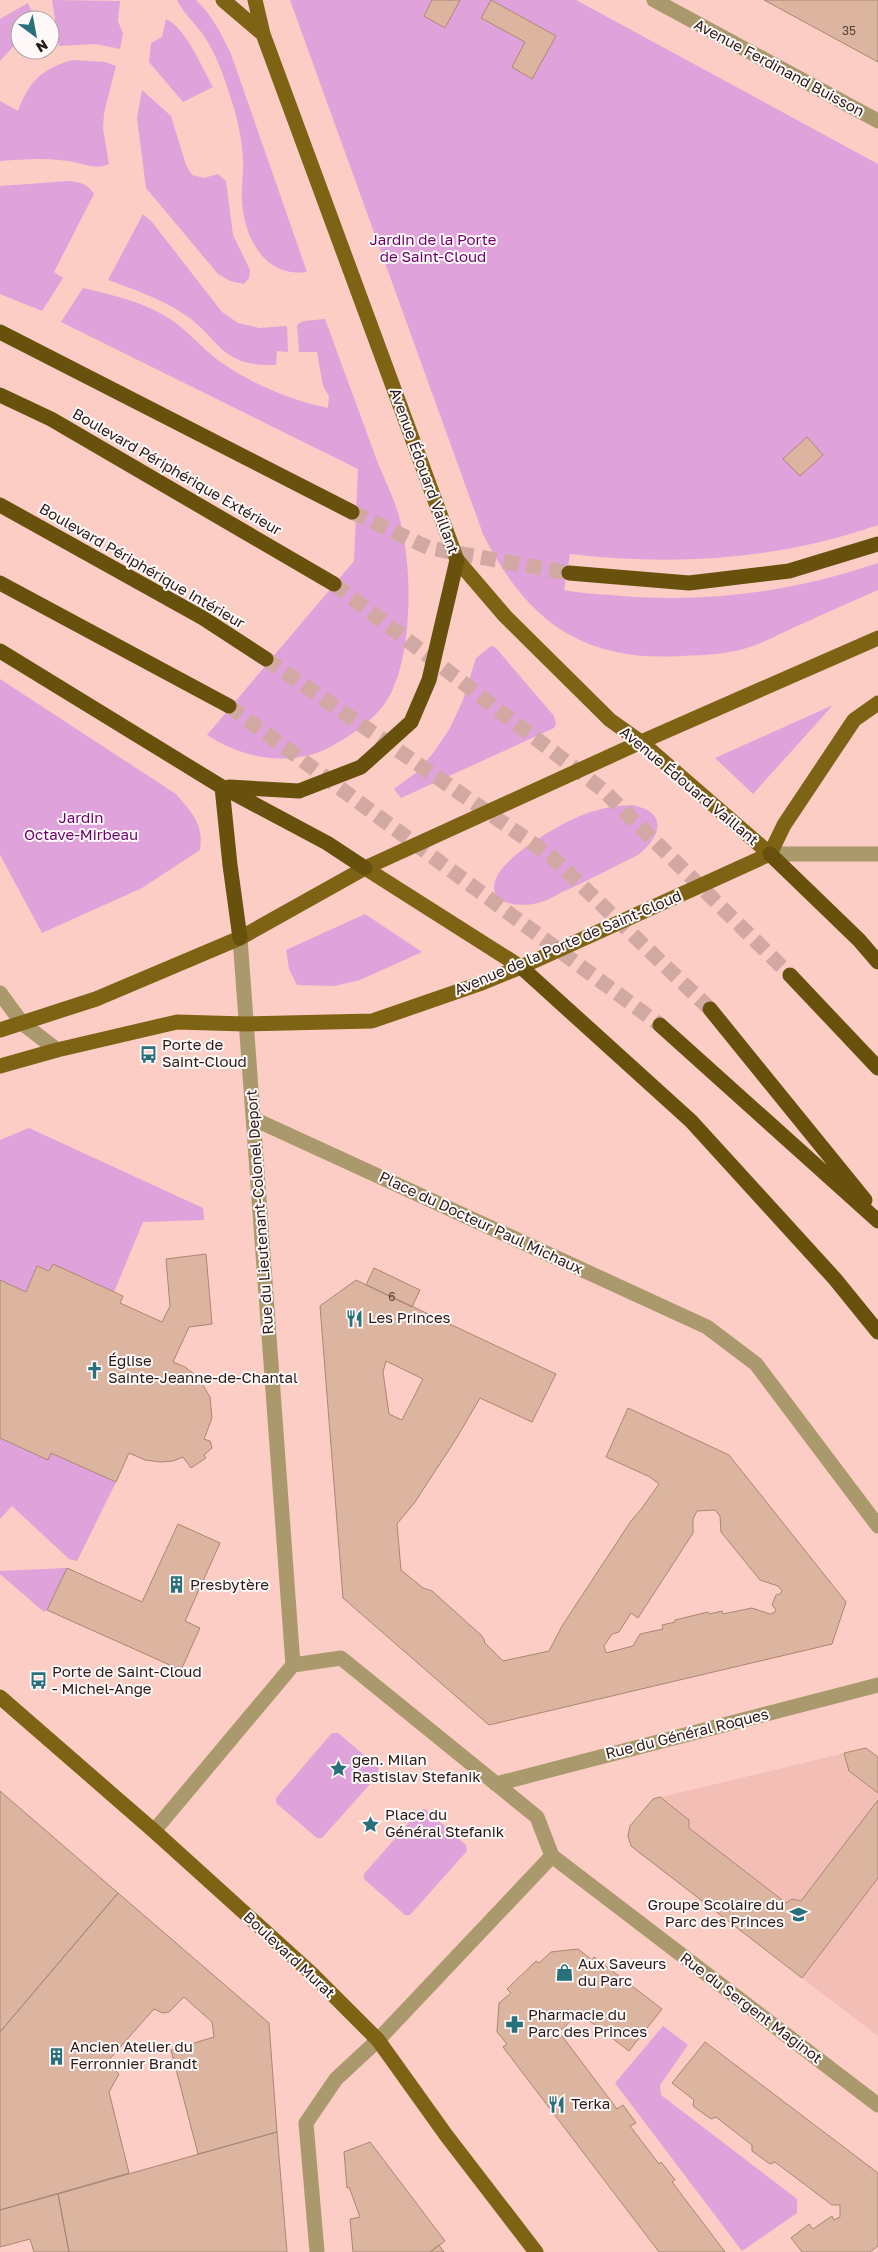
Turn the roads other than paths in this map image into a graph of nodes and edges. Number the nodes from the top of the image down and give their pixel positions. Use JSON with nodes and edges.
{"nodes":[{"id":1,"x":223,"y":0,"type":"edge"},
{"id":2,"x":255,"y":0,"type":"edge"},
{"id":3,"x":654,"y":0,"type":"edge"},
{"id":4,"x":263,"y":34,"type":"junction"},
{"id":5,"x":878,"y":121,"type":"edge"},
{"id":6,"x":0,"y":332,"type":"edge"},
{"id":7,"x":0,"y":395,"type":"edge"},
{"id":8,"x":0,"y":505,"type":"edge"},
{"id":9,"x":352,"y":512,"type":"tunnel mouth"},
{"id":10,"x":878,"y":544,"type":"edge"},
{"id":11,"x":457,"y":560,"type":"junction"},
{"id":12,"x":570,"y":573,"type":"tunnel mouth"},
{"id":13,"x":0,"y":583,"type":"edge"},
{"id":14,"x":334,"y":584,"type":"tunnel mouth"},
{"id":15,"x":878,"y":638,"type":"edge"},
{"id":16,"x":0,"y":651,"type":"edge"},
{"id":17,"x":266,"y":659,"type":"tunnel mouth"},
{"id":18,"x":878,"y":703,"type":"edge"},
{"id":19,"x":230,"y":706,"type":"tunnel mouth"},
{"id":20,"x":641,"y":742,"type":"junction"},
{"id":21,"x":222,"y":787,"type":"junction"},
{"id":22,"x":770,"y":854,"type":"junction"},
{"id":23,"x":878,"y":854,"type":"edge"},
{"id":24,"x":365,"y":868,"type":"junction"},
{"id":25,"x":240,"y":938,"type":"junction"},
{"id":26,"x":878,"y":962,"type":"edge"},
{"id":27,"x":521,"y":967,"type":"junction"},
{"id":28,"x":790,"y":975,"type":"tunnel mouth"},
{"id":29,"x":0,"y":993,"type":"edge"},
{"id":30,"x":710,"y":1009,"type":"tunnel mouth"},
{"id":31,"x":22,"y":1023,"type":"junction"},
{"id":32,"x":245,"y":1024,"type":"junction"},
{"id":33,"x":660,"y":1025,"type":"tunnel mouth"},
{"id":34,"x":0,"y":1030,"type":"edge"},
{"id":35,"x":57,"y":1050,"type":"junction"},
{"id":36,"x":0,"y":1066,"type":"edge"},
{"id":37,"x":878,"y":1068,"type":"edge"},
{"id":38,"x":254,"y":1119,"type":"junction"},
{"id":39,"x":878,"y":1216,"type":"edge"},
{"id":40,"x":878,"y":1221,"type":"edge"},
{"id":41,"x":878,"y":1332,"type":"edge"},
{"id":42,"x":878,"y":1526,"type":"edge"},
{"id":43,"x":293,"y":1665,"type":"junction"},
{"id":44,"x":878,"y":1685,"type":"edge"},
{"id":45,"x":0,"y":1697,"type":"edge"},
{"id":46,"x":496,"y":1784,"type":"junction"},
{"id":47,"x":154,"y":1831,"type":"junction"},
{"id":48,"x":552,"y":1856,"type":"junction"},
{"id":49,"x":378,"y":2040,"type":"junction"},
{"id":50,"x":878,"y":2105,"type":"edge"},
{"id":51,"x":317,"y":2252,"type":"edge"},
{"id":52,"x":536,"y":2252,"type":"edge"}],
"edges":[{"from":1,"to":4,"type":"main road","name":"Avenue Édouard Vaillant"},
{"from":2,"to":4,"type":"main road","name":"Avenue Édouard Vaillant"},
{"from":3,"to":5,"type":"street","name":"Avenue Ferdinand Buisson"},
{"from":4,"to":11,"type":"main road","name":"Avenue Édouard Vaillant"},
{"from":6,"to":9,"type":"highway"},
{"from":7,"to":14,"type":"highway","name":"Boulevard Périphérique Extérieur"},
{"from":8,"to":17,"type":"highway","name":"Boulevard Périphérique Intérieur"},
{"from":10,"to":12,"type":"highway"},
{"from":11,"to":20,"type":"main road","name":"Avenue Édouard Vaillant"},
{"from":11,"to":21,"type":"highway"},
{"from":13,"to":19,"type":"highway"},
{"from":15,"to":20,"type":"main road"},
{"from":16,"to":21,"type":"highway"},
{"from":18,"to":22,"type":"main road"},
{"from":20,"to":22,"type":"main road","name":"Avenue Édouard Vaillant"},
{"from":20,"to":24,"type":"main road"},
{"from":21,"to":24,"type":"highway"},
{"from":21,"to":25,"type":"highway"},
{"from":22,"to":23,"type":"street"},
{"from":22,"to":26,"type":"highway"},
{"from":22,"to":27,"type":"main road","name":"Avenue de la Porte de Saint-Cloud"},
{"from":24,"to":25,"type":"main road"},
{"from":24,"to":27,"type":"main road"},
{"from":25,"to":31,"type":"main road"},
{"from":25,"to":32,"type":"street","name":"Rue du Lieutenant-Colonel Deport"},
{"from":27,"to":32,"type":"main road","name":"Avenue de la Porte de Saint-Cloud"},
{"from":27,"to":41,"type":"highway"},
{"from":28,"to":37,"type":"highway"},
{"from":29,"to":31,"type":"street"},
{"from":30,"to":39,"type":"highway"},
{"from":31,"to":34,"type":"main road"},
{"from":31,"to":35,"type":"street"},
{"from":32,"to":35,"type":"main road","name":"Avenue de la Porte de Saint-Cloud"},
{"from":32,"to":38,"type":"street","name":"Rue du Lieutenant-Colonel Deport"},
{"from":33,"to":40,"type":"highway"},
{"from":35,"to":36,"type":"main road","name":"Avenue de la Porte de Saint-Cloud"},
{"from":38,"to":42,"type":"street","name":"Place du Docteur Paul Michaux"},
{"from":38,"to":43,"type":"street","name":"Rue du Lieutenant-Colonel Deport"},
{"from":43,"to":46,"type":"street"},
{"from":43,"to":47,"type":"street"},
{"from":44,"to":46,"type":"street","name":"Rue du Général Roques"},
{"from":45,"to":47,"type":"main road","name":"Boulevard Murat"},
{"from":46,"to":48,"type":"street"},
{"from":47,"to":49,"type":"main road","name":"Boulevard Murat"},
{"from":48,"to":49,"type":"street"},
{"from":48,"to":50,"type":"street","name":"Rue du Sergent Maginot"},
{"from":49,"to":51,"type":"street"},
{"from":49,"to":52,"type":"main road","name":"Boulevard Murat"}]}
